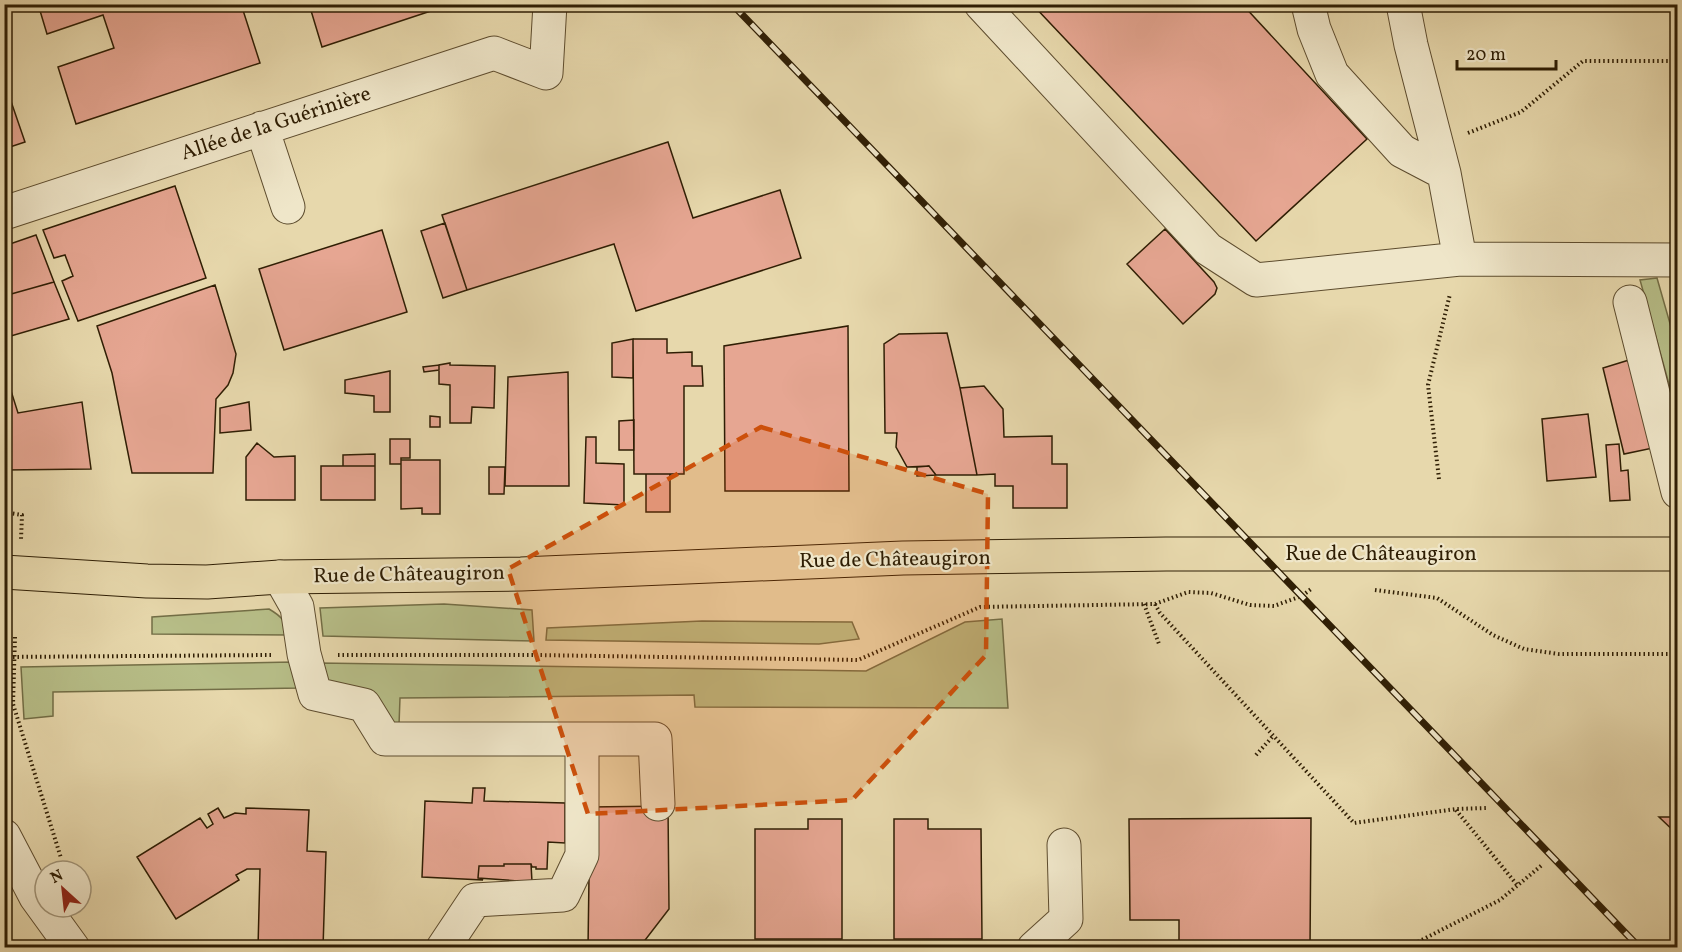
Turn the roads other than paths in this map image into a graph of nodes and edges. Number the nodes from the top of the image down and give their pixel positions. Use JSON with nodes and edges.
{"nodes":[{"id":1,"x":550,"y":4,"type":"edge"},
{"id":2,"x":981,"y":4,"type":"edge"},
{"id":3,"x":1308,"y":4,"type":"edge"},
{"id":4,"x":1404,"y":4,"type":"edge"},
{"id":5,"x":261,"y":128,"type":"junction"},
{"id":6,"x":1444,"y":172,"type":"junction"},
{"id":7,"x":288,"y":207,"type":"dead end"},
{"id":8,"x":4,"y":213,"type":"edge"},
{"id":9,"x":1460,"y":259,"type":"junction"},
{"id":10,"x":1677,"y":260,"type":"edge"},
{"id":11,"x":1630,"y":302,"type":"dead end"},
{"id":12,"x":1677,"y":492,"type":"edge"},
{"id":13,"x":1677,"y":554,"type":"edge"},
{"id":14,"x":4,"y":572,"type":"edge"},
{"id":15,"x":280,"y":577,"type":"junction"},
{"id":16,"x":582,"y":739,"type":"junction"},
{"id":17,"x":657,"y":804,"type":"dead end"},
{"id":18,"x":4,"y":836,"type":"edge"},
{"id":19,"x":1064,"y":845,"type":"dead end"},
{"id":20,"x":63,"y":945,"type":"edge"},
{"id":21,"x":443,"y":948,"type":"edge"},
{"id":22,"x":1034,"y":948,"type":"edge"}],
"edges":[{"from":1,"to":5,"type":"street","name":"Allée de la Guérinière"},
{"from":2,"to":9,"type":"street"},
{"from":3,"to":6,"type":"street"},
{"from":4,"to":6,"type":"street"},
{"from":5,"to":7,"type":"street"},
{"from":5,"to":8,"type":"street","name":"Allée de la Guérinière"},
{"from":6,"to":9,"type":"street"},
{"from":9,"to":10,"type":"street"},
{"from":11,"to":12,"type":"street"},
{"from":13,"to":15,"type":"main road","name":"Rue de Châteaugiron"},
{"from":14,"to":15,"type":"main road","name":"Rue de Châteaugiron"},
{"from":15,"to":16,"type":"street"},
{"from":16,"to":17,"type":"street"},
{"from":16,"to":21,"type":"street"},
{"from":18,"to":20,"type":"street"},
{"from":19,"to":22,"type":"street"}]}
